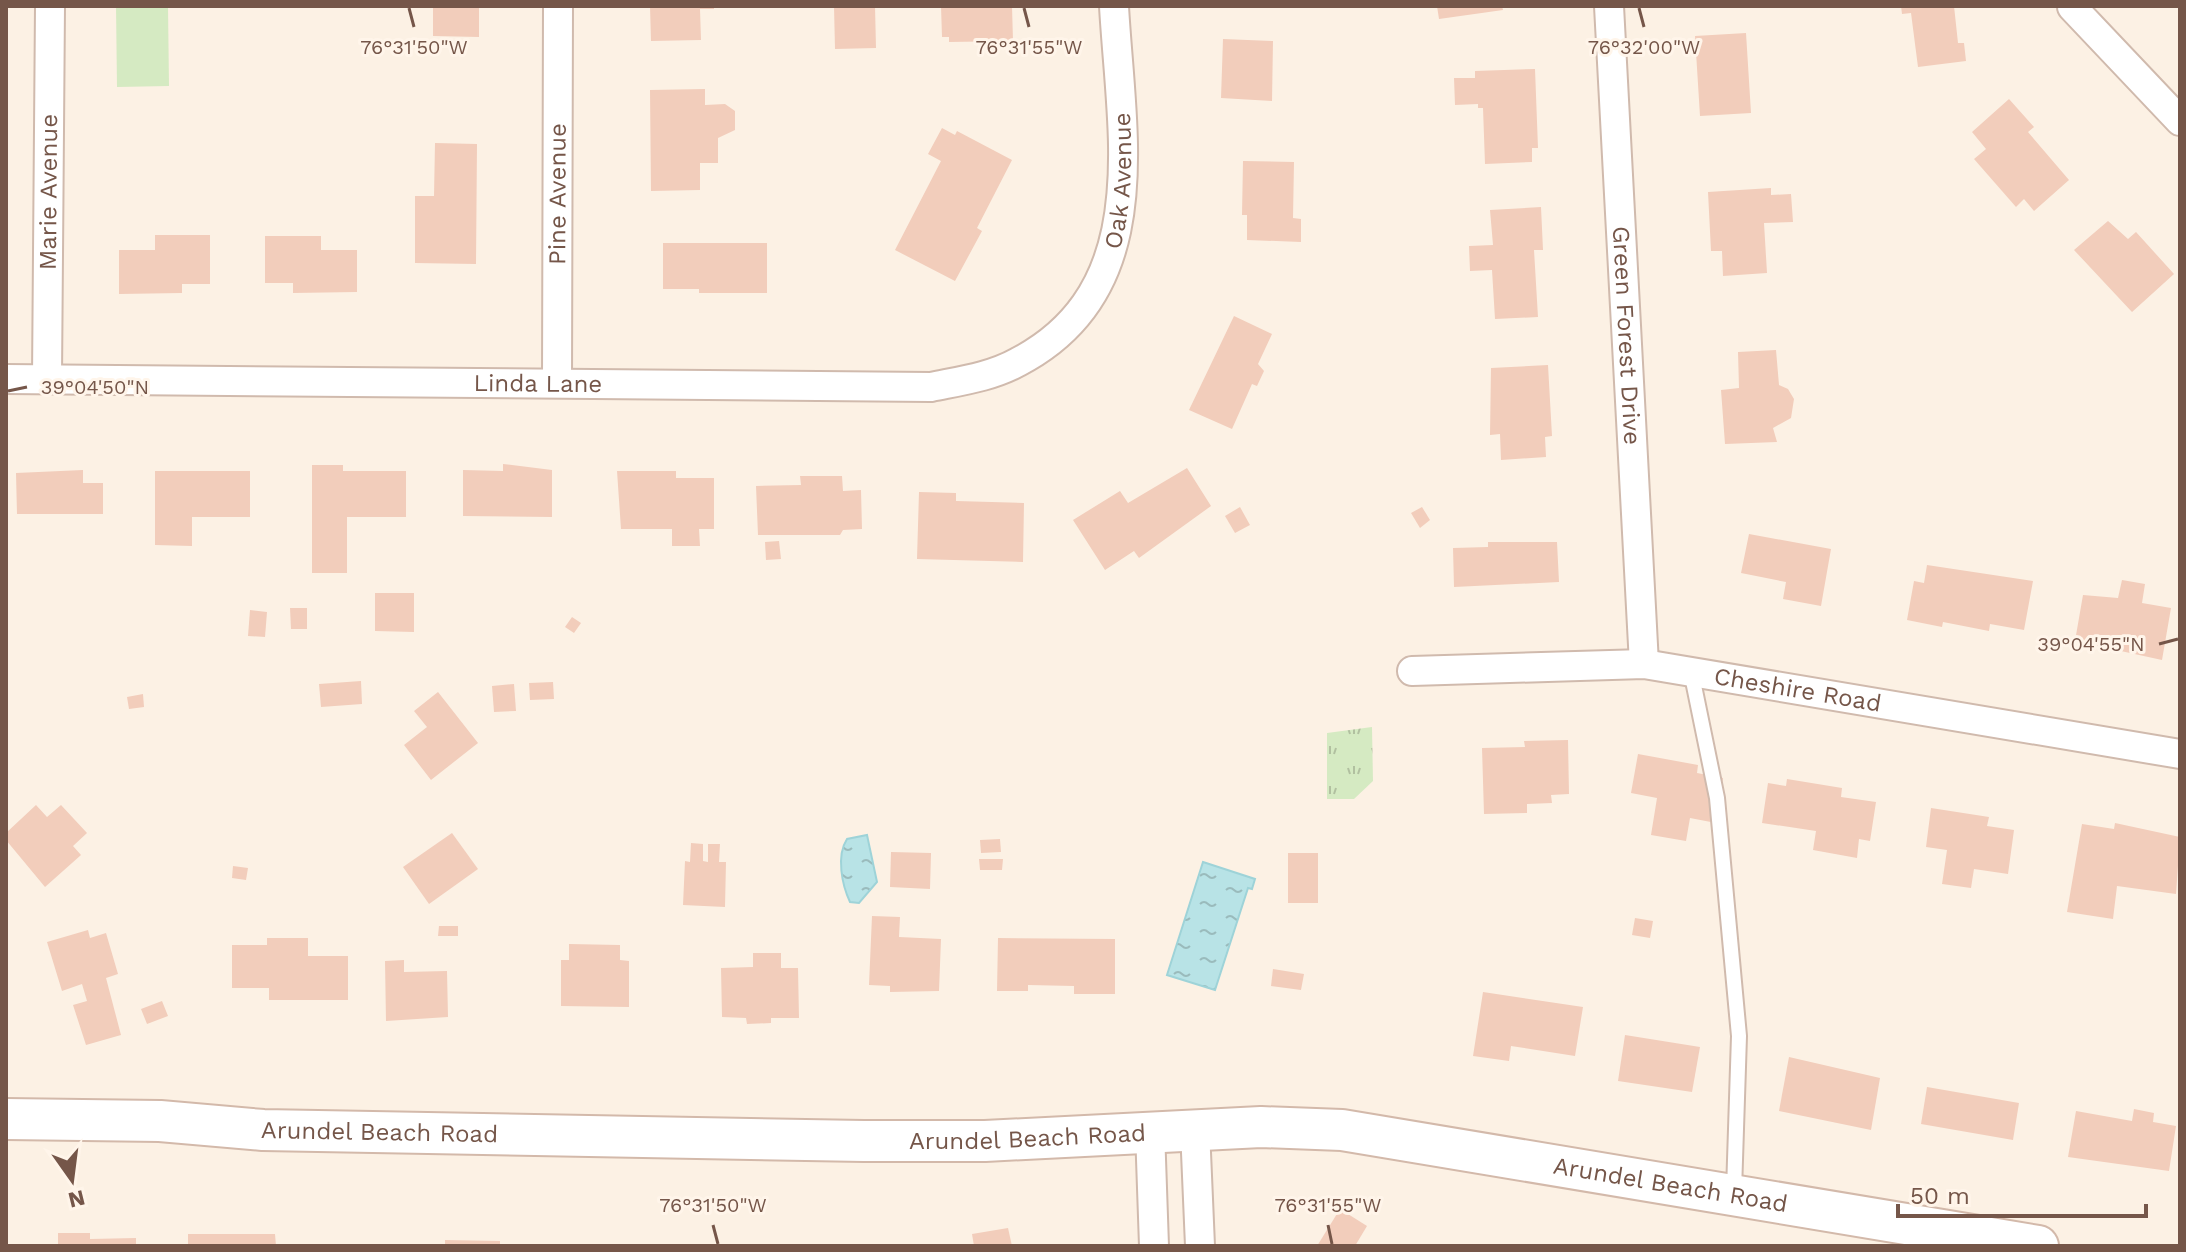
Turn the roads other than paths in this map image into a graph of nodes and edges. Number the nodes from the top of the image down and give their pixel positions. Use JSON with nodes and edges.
{"nodes":[{"id":1,"x":50,"y":6,"type":"edge"},
{"id":2,"x":558,"y":6,"type":"edge"},
{"id":3,"x":1114,"y":6,"type":"edge"},
{"id":4,"x":1609,"y":6,"type":"edge"},
{"id":5,"x":2072,"y":7,"type":"edge"},
{"id":6,"x":2180,"y":121,"type":"edge"},
{"id":7,"x":1058,"y":335,"type":"joint"},
{"id":8,"x":47,"y":378,"type":"junction"},
{"id":9,"x":6,"y":379,"type":"edge"},
{"id":10,"x":557,"y":382,"type":"junction"},
{"id":11,"x":1644,"y":664,"type":"junction"},
{"id":12,"x":1412,"y":671,"type":"dead end"},
{"id":13,"x":1691,"y":671,"type":"junction"},
{"id":14,"x":2180,"y":754,"type":"edge"},
{"id":15,"x":6,"y":1119,"type":"edge"},
{"id":16,"x":1195,"y":1129,"type":"junction"},
{"id":17,"x":1150,"y":1130,"type":"junction"},
{"id":18,"x":1734,"y":1194,"type":"junction"},
{"id":19,"x":1154,"y":1246,"type":"edge"},
{"id":20,"x":1200,"y":1246,"type":"edge"},
{"id":21,"x":2038,"y":1246,"type":"edge"}],
"edges":[{"from":1,"to":8,"type":"street","name":"Marie Avenue"},
{"from":2,"to":10,"type":"street","name":"Pine Avenue"},
{"from":3,"to":7,"type":"street","name":"Oak Avenue"},
{"from":4,"to":11,"type":"street","name":"Green Forest Drive"},
{"from":5,"to":6,"type":"street"},
{"from":7,"to":10,"type":"street","name":"Linda Lane"},
{"from":8,"to":9,"type":"street","name":"Linda Lane"},
{"from":8,"to":10,"type":"street","name":"Linda Lane"},
{"from":11,"to":12,"type":"street","name":"Cheshire Road"},
{"from":11,"to":13,"type":"street","name":"Cheshire Road"},
{"from":13,"to":14,"type":"street","name":"Cheshire Road"},
{"from":13,"to":18,"type":"lane"},
{"from":15,"to":17,"type":"street","name":"Arundel Beach Road"},
{"from":16,"to":17,"type":"street","name":"Arundel Beach Road"},
{"from":16,"to":18,"type":"street","name":"Arundel Beach Road"},
{"from":16,"to":20,"type":"street"},
{"from":17,"to":19,"type":"street"},
{"from":18,"to":21,"type":"street","name":"Arundel Beach Road"}]}
